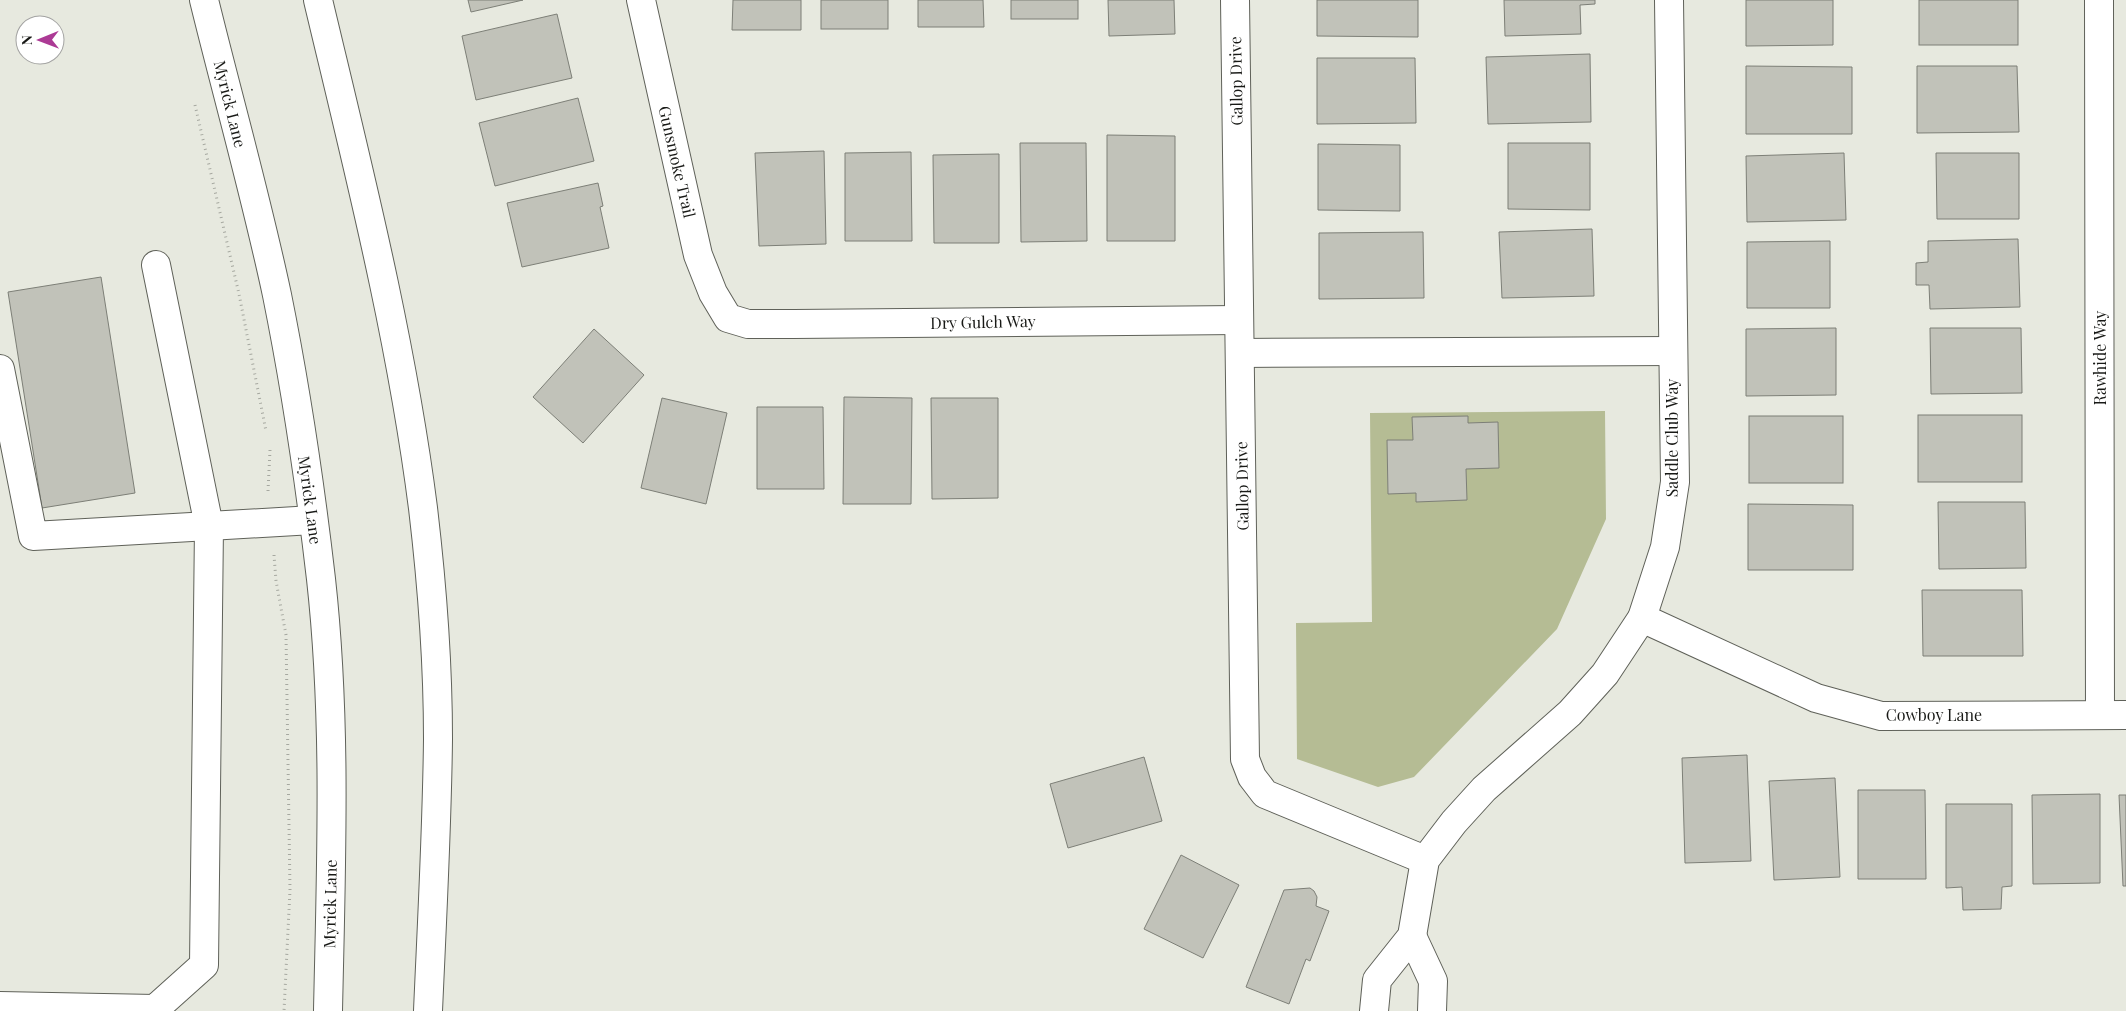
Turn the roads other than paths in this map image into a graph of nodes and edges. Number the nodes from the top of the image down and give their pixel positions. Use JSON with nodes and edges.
{"nodes":[{"id":1,"x":204,"y":0,"type":"edge"},
{"id":2,"x":318,"y":0,"type":"edge"},
{"id":3,"x":641,"y":0,"type":"edge"},
{"id":4,"x":1235,"y":0,"type":"edge"},
{"id":5,"x":1669,"y":0,"type":"edge"},
{"id":6,"x":2099,"y":0,"type":"edge"},
{"id":7,"x":156,"y":265,"type":"dead end"},
{"id":8,"x":728,"y":318,"type":"joint"},
{"id":9,"x":1239,"y":320,"type":"junction"},
{"id":10,"x":1672,"y":351,"type":"junction"},
{"id":11,"x":1240,"y":353,"type":"junction"},
{"id":12,"x":0,"y":370,"type":"edge"},
{"id":13,"x":313,"y":520,"type":"junction"},
{"id":14,"x":209,"y":526,"type":"junction"},
{"id":15,"x":1642,"y":618,"type":"junction"},
{"id":16,"x":2113,"y":715,"type":"edge"},
{"id":17,"x":1425,"y":860,"type":"junction"},
{"id":18,"x":1412,"y":936,"type":"junction"},
{"id":19,"x":0,"y":1006,"type":"edge"},
{"id":20,"x":328,"y":1011,"type":"edge"},
{"id":21,"x":428,"y":1011,"type":"edge"},
{"id":22,"x":1374,"y":1011,"type":"edge"},
{"id":23,"x":1432,"y":1011,"type":"edge"}],
"edges":[{"from":1,"to":13,"type":"street","name":"Myrick Lane"},
{"from":2,"to":21,"type":"street"},
{"from":3,"to":8,"type":"street","name":"Gunsmoke Trail"},
{"from":4,"to":9,"type":"street","name":"Gallop Drive"},
{"from":5,"to":10,"type":"street","name":"Saddle Club Way"},
{"from":6,"to":16,"type":"street","name":"Rawhide Way"},
{"from":7,"to":14,"type":"street"},
{"from":8,"to":9,"type":"street","name":"Dry Gulch Way"},
{"from":9,"to":11,"type":"street","name":"Gallop Drive"},
{"from":10,"to":11,"type":"street"},
{"from":10,"to":15,"type":"street","name":"Saddle Club Way"},
{"from":11,"to":17,"type":"street","name":"Gallop Drive"},
{"from":12,"to":14,"type":"street"},
{"from":13,"to":14,"type":"street"},
{"from":13,"to":20,"type":"street","name":"Myrick Lane"},
{"from":14,"to":19,"type":"street"},
{"from":15,"to":16,"type":"street","name":"Cowboy Lane"},
{"from":15,"to":17,"type":"street","name":"Saddle Club Way"},
{"from":17,"to":18,"type":"street","name":"Saddle Club Way"},
{"from":18,"to":22,"type":"street","name":"Saddle Club Way"},
{"from":18,"to":23,"type":"street"}]}
